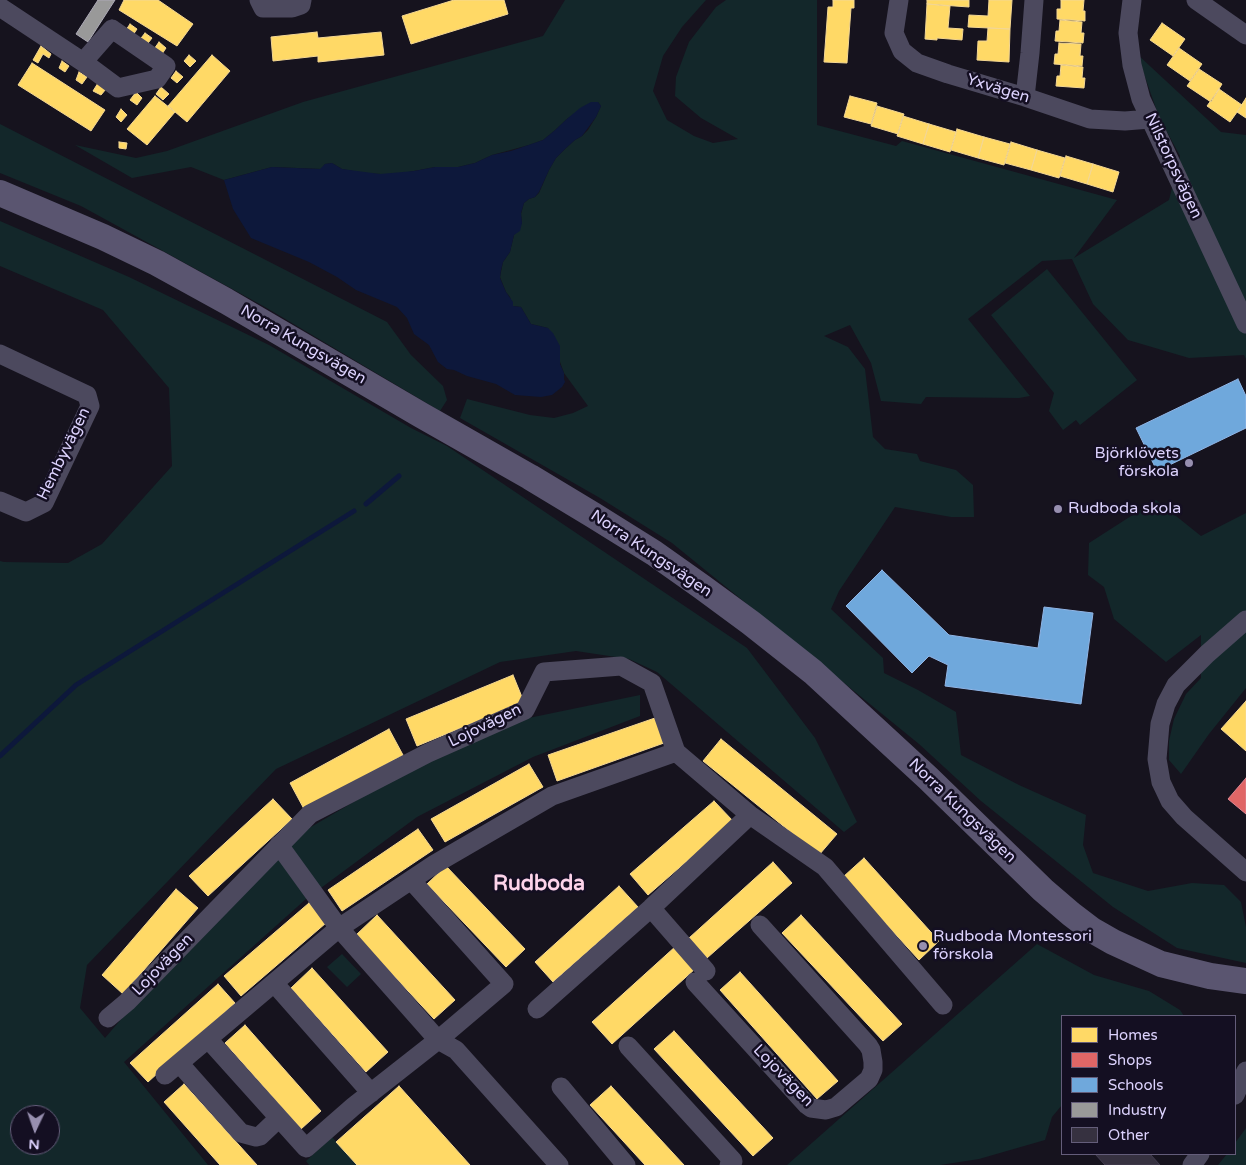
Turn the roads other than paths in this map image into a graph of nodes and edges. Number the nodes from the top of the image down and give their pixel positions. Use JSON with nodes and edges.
{"nodes":[{"id":1,"x":6,"y":0,"type":"edge"},
{"id":2,"x":259,"y":0,"type":"edge"},
{"id":3,"x":302,"y":0,"type":"edge"},
{"id":4,"x":899,"y":0,"type":"edge"},
{"id":5,"x":1034,"y":0,"type":"edge"},
{"id":6,"x":1132,"y":0,"type":"edge"},
{"id":7,"x":1196,"y":0,"type":"edge"},
{"id":8,"x":0,"y":7,"type":"edge"},
{"id":9,"x":1246,"y":35,"type":"edge"},
{"id":10,"x":82,"y":62,"type":"dead end"},
{"id":11,"x":1025,"y":97,"type":"junction"},
{"id":12,"x":1150,"y":119,"type":"junction"},
{"id":13,"x":0,"y":192,"type":"edge"},
{"id":14,"x":1246,"y":324,"type":"edge"},
{"id":15,"x":0,"y":354,"type":"edge"},
{"id":16,"x":0,"y":500,"type":"edge"},
{"id":17,"x":1246,"y":620,"type":"edge"},
{"id":18,"x":676,"y":752,"type":"junction"},
{"id":19,"x":750,"y":815,"type":"junction"},
{"id":20,"x":279,"y":845,"type":"junction"},
{"id":21,"x":1246,"y":872,"type":"edge"},
{"id":22,"x":411,"y":880,"type":"junction"},
{"id":23,"x":651,"y":908,"type":"junction"},
{"id":24,"x":760,"y":925,"type":"dead end"},
{"id":25,"x":339,"y":928,"type":"junction"},
{"id":26,"x":1246,"y":981,"type":"edge"},
{"id":27,"x":274,"y":984,"type":"junction"},
{"id":28,"x":943,"y":1005,"type":"dead end"},
{"id":29,"x":537,"y":1009,"type":"dead end"},
{"id":30,"x":108,"y":1018,"type":"dead end"},
{"id":31,"x":208,"y":1039,"type":"junction"},
{"id":32,"x":438,"y":1040,"type":"junction"},
{"id":33,"x":628,"y":1046,"type":"dead end"},
{"id":34,"x":179,"y":1063,"type":"junction"},
{"id":35,"x":1246,"y":1071,"type":"edge"},
{"id":36,"x":165,"y":1075,"type":"dead end"},
{"id":37,"x":561,"y":1087,"type":"dead end"},
{"id":38,"x":371,"y":1093,"type":"junction"},
{"id":39,"x":1236,"y":1093,"type":"edge"},
{"id":40,"x":279,"y":1118,"type":"junction"},
{"id":41,"x":559,"y":1165,"type":"edge"},
{"id":42,"x":626,"y":1165,"type":"edge"},
{"id":43,"x":729,"y":1165,"type":"edge"}],
"edges":[{"from":1,"to":8,"type":"street"},
{"from":2,"to":3,"type":"street"},
{"from":4,"to":11,"type":"street","name":"Yxvägen"},
{"from":5,"to":11,"type":"street"},
{"from":6,"to":12,"type":"street","name":"Nilstorpsvägen"},
{"from":7,"to":9,"type":"street"},
{"from":8,"to":10,"type":"street"},
{"from":11,"to":12,"type":"street","name":"Yxvägen"},
{"from":12,"to":14,"type":"street","name":"Nilstorpsvägen"},
{"from":13,"to":26,"type":"main road","name":"Norra Kungsvägen"},
{"from":15,"to":16,"type":"street","name":"Hembyvägen"},
{"from":17,"to":21,"type":"street"},
{"from":18,"to":19,"type":"street"},
{"from":18,"to":20,"type":"street","name":"Lojovägen"},
{"from":18,"to":22,"type":"street"},
{"from":19,"to":23,"type":"street"},
{"from":19,"to":28,"type":"street"},
{"from":20,"to":25,"type":"street"},
{"from":20,"to":30,"type":"street","name":"Lojovägen"},
{"from":22,"to":25,"type":"street"},
{"from":22,"to":32,"type":"street"},
{"from":23,"to":24,"type":"street","name":"Lojovägen"},
{"from":23,"to":29,"type":"street"},
{"from":25,"to":27,"type":"street"},
{"from":25,"to":32,"type":"street"},
{"from":27,"to":31,"type":"street"},
{"from":27,"to":38,"type":"street"},
{"from":31,"to":34,"type":"street"},
{"from":31,"to":40,"type":"street"},
{"from":32,"to":38,"type":"street"},
{"from":32,"to":41,"type":"street"},
{"from":33,"to":43,"type":"street"},
{"from":34,"to":36,"type":"street"},
{"from":34,"to":40,"type":"street"},
{"from":35,"to":39,"type":"street"},
{"from":37,"to":42,"type":"street"},
{"from":38,"to":40,"type":"street"}]}
